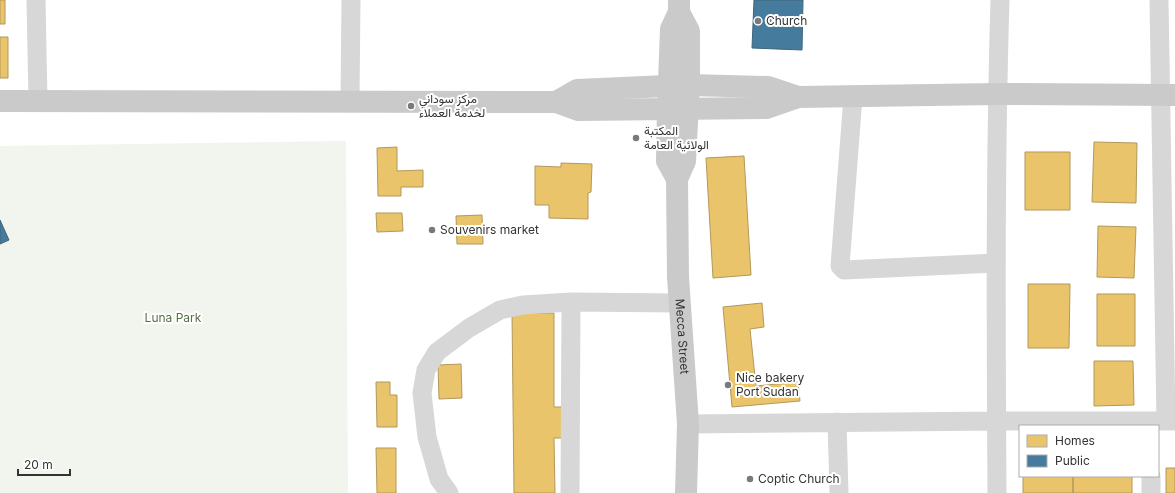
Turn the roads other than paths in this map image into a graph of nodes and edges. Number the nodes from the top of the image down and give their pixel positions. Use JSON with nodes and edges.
{"nodes":[{"id":1,"x":36,"y":0,"type":"edge"},
{"id":2,"x":351,"y":0,"type":"edge"},
{"id":3,"x":1000,"y":0,"type":"edge"},
{"id":4,"x":1159,"y":0,"type":"edge"},
{"id":5,"x":679,"y":6,"type":"edge"},
{"id":6,"x":679,"y":85,"type":"junction"},
{"id":7,"x":997,"y":94,"type":"junction"},
{"id":8,"x":1168,"y":95,"type":"edge"},
{"id":9,"x":798,"y":97,"type":"junction"},
{"id":10,"x":853,"y":97,"type":"junction"},
{"id":11,"x":350,"y":100,"type":"junction"},
{"id":12,"x":0,"y":101,"type":"edge"},
{"id":13,"x":38,"y":101,"type":"junction"},
{"id":14,"x":556,"y":102,"type":"junction"},
{"id":15,"x":678,"y":108,"type":"junction"},
{"id":16,"x":996,"y":263,"type":"junction"},
{"id":17,"x":571,"y":302,"type":"junction"},
{"id":18,"x":679,"y":303,"type":"junction"},
{"id":19,"x":997,"y":421,"type":"junction"},
{"id":20,"x":837,"y":422,"type":"junction"},
{"id":21,"x":1162,"y":422,"type":"edge"},
{"id":22,"x":688,"y":424,"type":"junction"},
{"id":23,"x":1151,"y":477,"type":"edge"},
{"id":24,"x":449,"y":493,"type":"edge"},
{"id":25,"x":570,"y":493,"type":"edge"},
{"id":26,"x":686,"y":493,"type":"edge"},
{"id":27,"x":840,"y":493,"type":"edge"},
{"id":28,"x":997,"y":493,"type":"edge"},
{"id":29,"x":1151,"y":493,"type":"edge"}],
"edges":[{"from":1,"to":13,"type":"street"},
{"from":2,"to":11,"type":"street"},
{"from":3,"to":7,"type":"street"},
{"from":4,"to":8,"type":"street"},
{"from":5,"to":6,"type":"main road","name":"Mecca Street"},
{"from":6,"to":9,"type":"main road"},
{"from":6,"to":14,"type":"main road"},
{"from":6,"to":15,"type":"main road","name":"Mecca Street"},
{"from":7,"to":8,"type":"main road"},
{"from":7,"to":10,"type":"main road"},
{"from":7,"to":16,"type":"street"},
{"from":8,"to":21,"type":"street"},
{"from":9,"to":10,"type":"main road"},
{"from":9,"to":15,"type":"main road"},
{"from":10,"to":16,"type":"street"},
{"from":11,"to":13,"type":"main road"},
{"from":11,"to":14,"type":"main road"},
{"from":12,"to":13,"type":"main road"},
{"from":14,"to":15,"type":"main road"},
{"from":15,"to":18,"type":"main road","name":"Mecca Street"},
{"from":16,"to":19,"type":"street"},
{"from":17,"to":18,"type":"street"},
{"from":17,"to":24,"type":"street"},
{"from":17,"to":25,"type":"street"},
{"from":18,"to":22,"type":"main road","name":"Mecca Street"},
{"from":19,"to":20,"type":"street"},
{"from":19,"to":21,"type":"street"},
{"from":19,"to":28,"type":"street"},
{"from":20,"to":22,"type":"street"},
{"from":20,"to":27,"type":"street"},
{"from":22,"to":26,"type":"main road","name":"Mecca Street"},
{"from":23,"to":29,"type":"street"}]}
